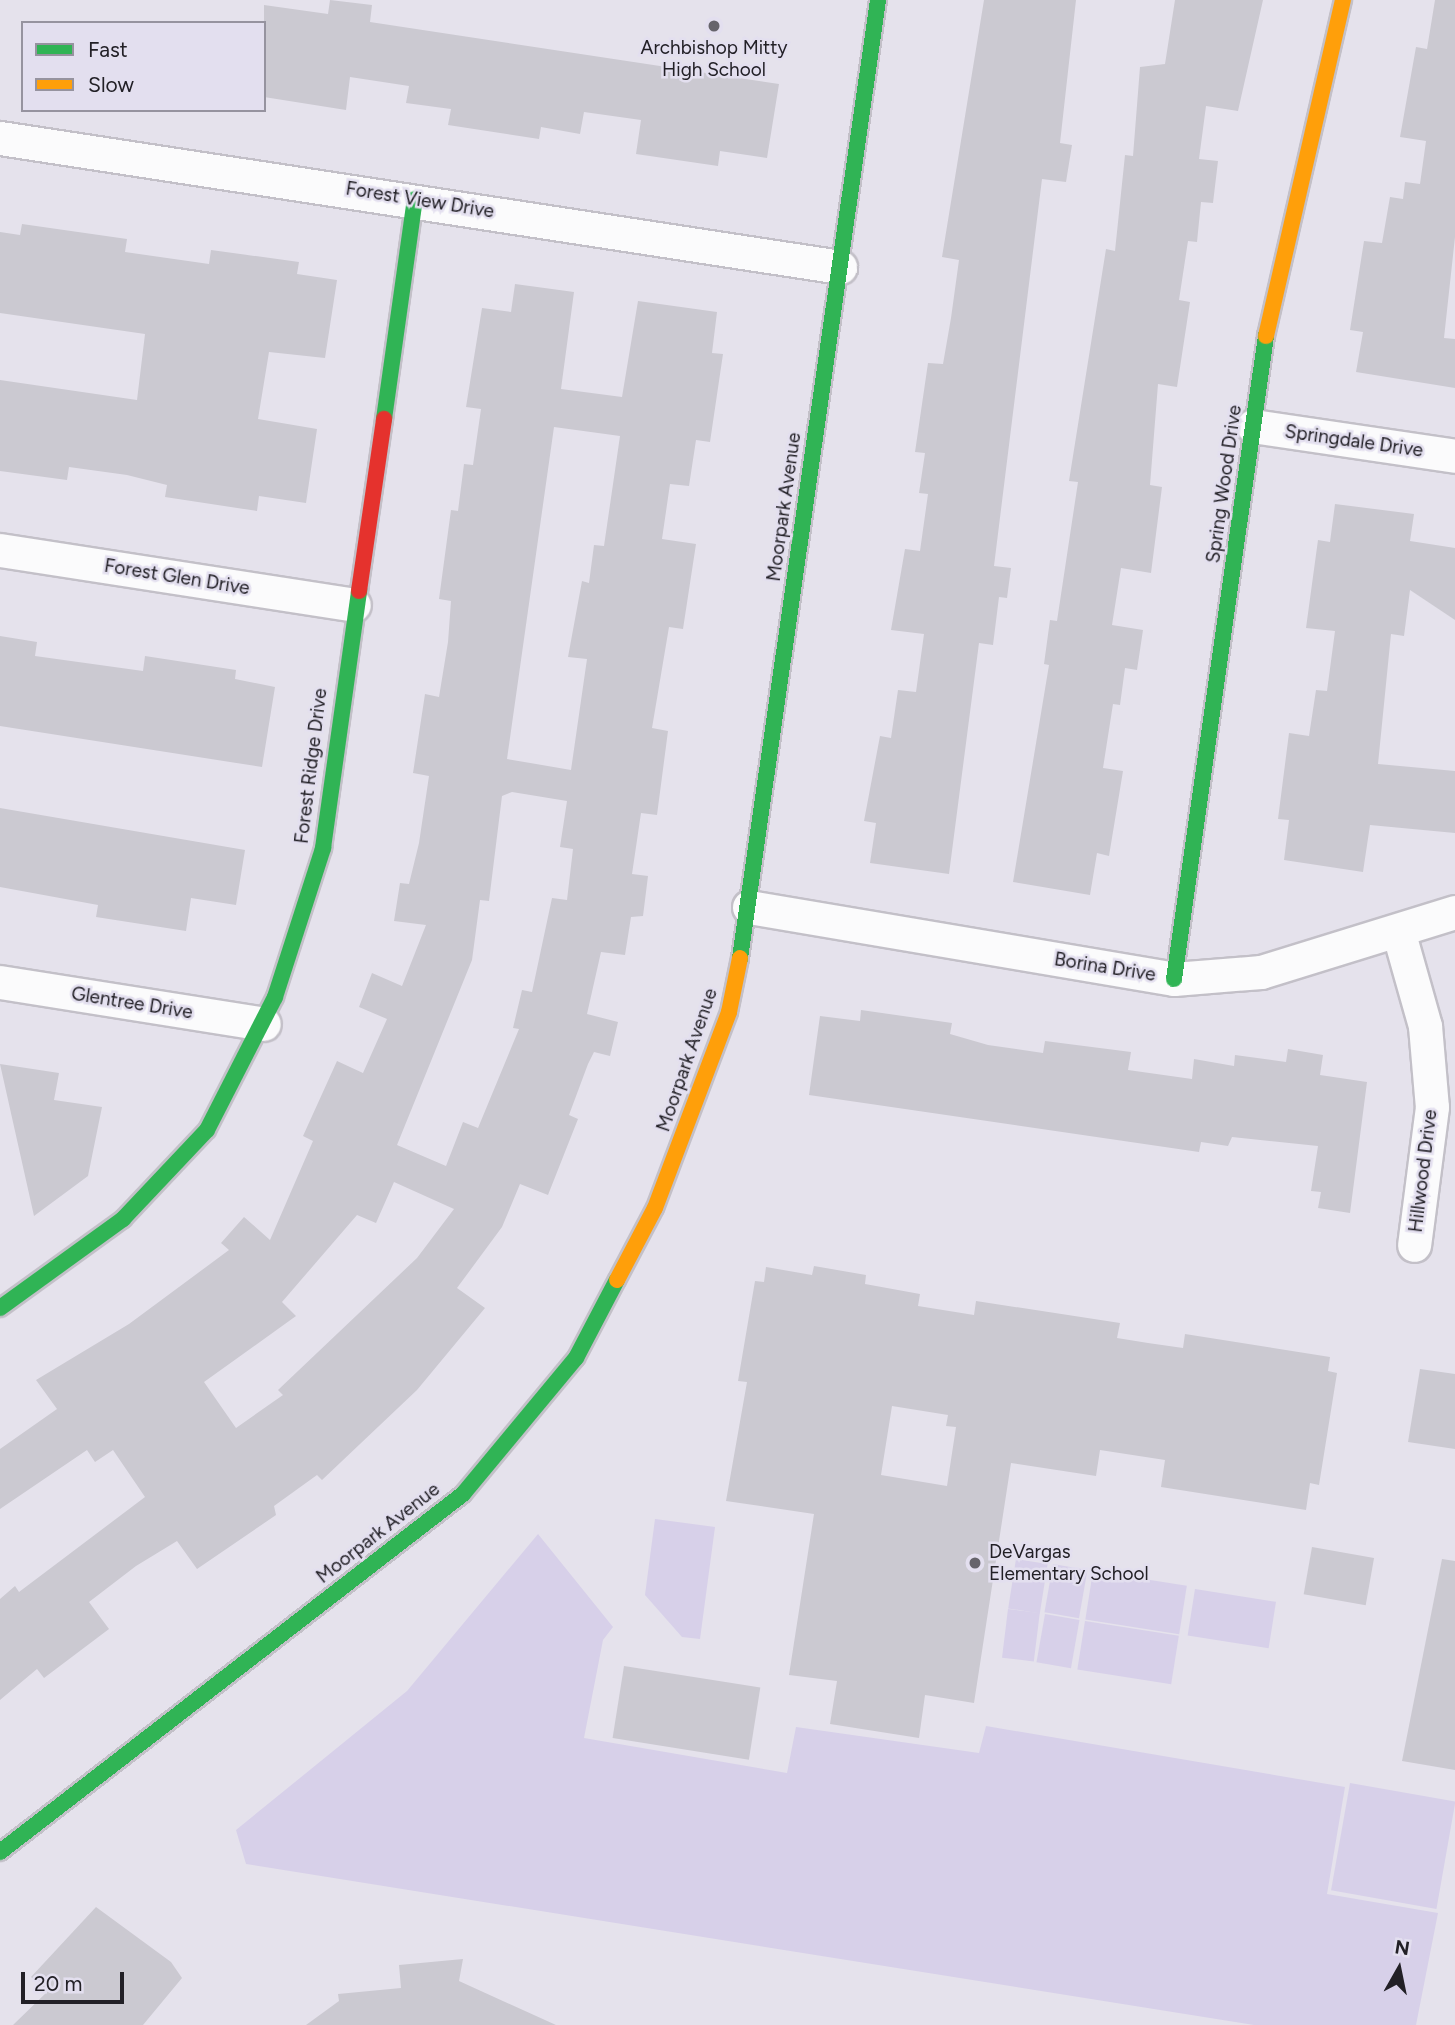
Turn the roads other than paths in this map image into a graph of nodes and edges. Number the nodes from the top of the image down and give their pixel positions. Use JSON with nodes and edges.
{"nodes":[{"id":1,"x":878,"y":0,"type":"edge"},
{"id":2,"x":1343,"y":0,"type":"edge"},
{"id":3,"x":0,"y":138,"type":"edge"},
{"id":4,"x":415,"y":199,"type":"junction"},
{"id":5,"x":839,"y":267,"type":"junction"},
{"id":6,"x":1253,"y":426,"type":"junction"},
{"id":7,"x":1455,"y":456,"type":"edge"},
{"id":8,"x":0,"y":550,"type":"edge"},
{"id":9,"x":355,"y":605,"type":"junction"},
{"id":10,"x":749,"y":907,"type":"junction"},
{"id":11,"x":1455,"y":912,"type":"edge"},
{"id":12,"x":1399,"y":933,"type":"junction"},
{"id":13,"x":1174,"y":979,"type":"junction"},
{"id":14,"x":0,"y":982,"type":"edge"},
{"id":15,"x":264,"y":1024,"type":"junction"},
{"id":16,"x":1414,"y":1245,"type":"dead end"},
{"id":17,"x":0,"y":1308,"type":"edge"},
{"id":18,"x":0,"y":1852,"type":"edge"}],
"edges":[{"from":1,"to":5,"type":"street","name":"Moorpark Avenue"},
{"from":2,"to":6,"type":"street","name":"Spring Wood Drive"},
{"from":3,"to":4,"type":"street","name":"Forest View Drive"},
{"from":4,"to":5,"type":"street","name":"Forest View Drive"},
{"from":4,"to":9,"type":"street","name":"Forest Ridge Drive"},
{"from":5,"to":10,"type":"street","name":"Moorpark Avenue"},
{"from":6,"to":7,"type":"street","name":"Springdale Drive"},
{"from":6,"to":13,"type":"street","name":"Spring Wood Drive"},
{"from":8,"to":9,"type":"street","name":"Forest Glen Drive"},
{"from":9,"to":15,"type":"street","name":"Forest Ridge Drive"},
{"from":10,"to":13,"type":"street","name":"Borina Drive"},
{"from":10,"to":18,"type":"street","name":"Moorpark Avenue"},
{"from":11,"to":12,"type":"street","name":"Borina Drive"},
{"from":12,"to":13,"type":"street","name":"Borina Drive"},
{"from":12,"to":16,"type":"street","name":"Hillwood Drive"},
{"from":14,"to":15,"type":"street","name":"Glentree Drive"},
{"from":15,"to":17,"type":"street","name":"Forest Ridge Drive"}]}
